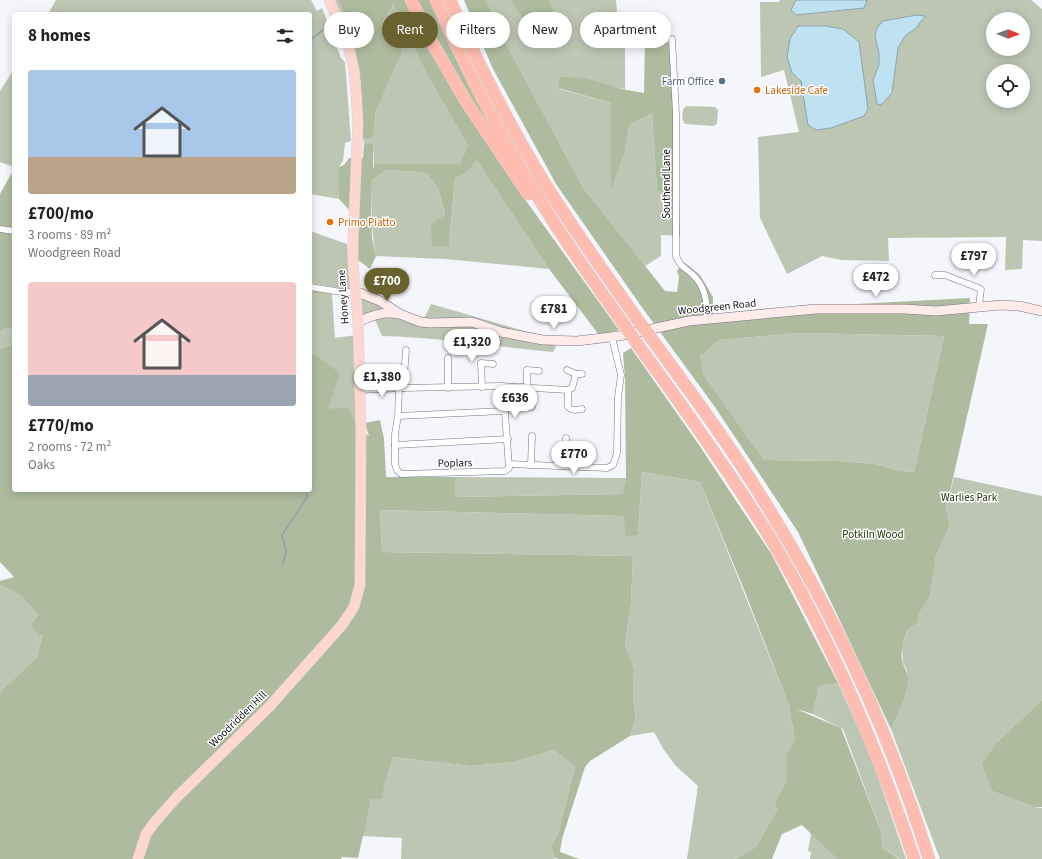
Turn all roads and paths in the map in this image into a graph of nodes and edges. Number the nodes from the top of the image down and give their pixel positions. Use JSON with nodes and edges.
{"nodes":[{"id":1,"x":329,"y":0,"type":"edge"},
{"id":2,"x":411,"y":0,"type":"edge"},
{"id":3,"x":436,"y":0,"type":"edge"},
{"id":4,"x":450,"y":0,"type":"edge"},
{"id":5,"x":672,"y":39,"type":"dead end"},
{"id":6,"x":557,"y":228,"type":"junction"},
{"id":7,"x":0,"y":229,"type":"edge"},
{"id":8,"x":12,"y":231,"type":"edge"},
{"id":9,"x":935,"y":275,"type":"dead end"},
{"id":10,"x":312,"y":287,"type":"edge"},
{"id":11,"x":355,"y":292,"type":"junction"},
{"id":12,"x":979,"y":306,"type":"junction"},
{"id":13,"x":1042,"y":311,"type":"edge"},
{"id":14,"x":400,"y":314,"type":"junction"},
{"id":15,"x":707,"y":319,"type":"junction"},
{"id":16,"x":358,"y":322,"type":"junction"},
{"id":17,"x":612,"y":337,"type":"junction"},
{"id":18,"x":406,"y":350,"type":"dead end"},
{"id":19,"x":448,"y":358,"type":"dead end"},
{"id":20,"x":493,"y":364,"type":"dead end"},
{"id":21,"x":567,"y":370,"type":"dead end"},
{"id":22,"x":539,"y":371,"type":"dead end"},
{"id":23,"x":576,"y":374,"type":"junction"},
{"id":24,"x":582,"y":374,"type":"dead end"},
{"id":25,"x":482,"y":387,"type":"junction"},
{"id":26,"x":525,"y":387,"type":"junction"},
{"id":27,"x":401,"y":388,"type":"junction"},
{"id":28,"x":448,"y":388,"type":"junction"},
{"id":29,"x":360,"y":390,"type":"junction"},
{"id":30,"x":568,"y":390,"type":"junction"},
{"id":31,"x":532,"y":407,"type":"dead end"},
{"id":32,"x":582,"y":409,"type":"dead end"},
{"id":33,"x":398,"y":416,"type":"junction"},
{"id":34,"x":532,"y":436,"type":"dead end"},
{"id":35,"x":566,"y":438,"type":"dead end"},
{"id":36,"x":508,"y":439,"type":"junction"},
{"id":37,"x":395,"y":445,"type":"junction"},
{"id":38,"x":509,"y":464,"type":"junction"},
{"id":39,"x":531,"y":465,"type":"junction"},
{"id":40,"x":565,"y":466,"type":"junction"},
{"id":41,"x":358,"y":597,"type":"joint"},
{"id":42,"x":138,"y":859,"type":"edge"},
{"id":43,"x":914,"y":859,"type":"edge"},
{"id":44,"x":929,"y":859,"type":"edge"}],
"edges":[{"from":1,"to":11,"type":"main road","name":"Honey Lane"},
{"from":2,"to":6,"type":"highway"},
{"from":3,"to":6,"type":"highway"},
{"from":4,"to":44,"type":"highway","bridge":true},
{"from":5,"to":15,"type":"street","name":"Southend Lane"},
{"from":6,"to":43,"type":"highway","bridge":true},
{"from":7,"to":8,"type":"street"},
{"from":9,"to":12,"type":"street"},
{"from":10,"to":11,"type":"street"},
{"from":11,"to":14,"type":"street","name":"Woodgreen Road"},
{"from":11,"to":16,"type":"main road","name":"Honey Lane"},
{"from":12,"to":13,"type":"street","name":"Woodgreen Road"},
{"from":12,"to":15,"type":"street","name":"Woodgreen Road"},
{"from":14,"to":16,"type":"street","name":"Woodgreen Road"},
{"from":14,"to":17,"type":"street","name":"Woodgreen Road"},
{"from":15,"to":17,"type":"street","name":"Woodgreen Road"},
{"from":16,"to":29,"type":"main road","name":"Honey Lane"},
{"from":17,"to":40,"type":"street"},
{"from":18,"to":27,"type":"street"},
{"from":19,"to":28,"type":"street"},
{"from":20,"to":25,"type":"street"},
{"from":21,"to":23,"type":"street"},
{"from":22,"to":26,"type":"street"},
{"from":23,"to":24,"type":"street"},
{"from":23,"to":30,"type":"street"},
{"from":25,"to":26,"type":"street"},
{"from":25,"to":28,"type":"street"},
{"from":26,"to":30,"type":"street"},
{"from":26,"to":31,"type":"street"},
{"from":27,"to":28,"type":"street"},
{"from":27,"to":29,"type":"street"},
{"from":27,"to":33,"type":"street"},
{"from":29,"to":41,"type":"main road","name":"Honey Lane"},
{"from":30,"to":32,"type":"street"},
{"from":33,"to":36,"type":"street"},
{"from":33,"to":37,"type":"street"},
{"from":34,"to":39,"type":"street"},
{"from":35,"to":40,"type":"street"},
{"from":36,"to":37,"type":"street"},
{"from":36,"to":38,"type":"street"},
{"from":37,"to":38,"type":"street","name":"Poplars"},
{"from":38,"to":39,"type":"street"},
{"from":39,"to":40,"type":"street"},
{"from":41,"to":42,"type":"main road","name":"Woodridden Hill"}]}
